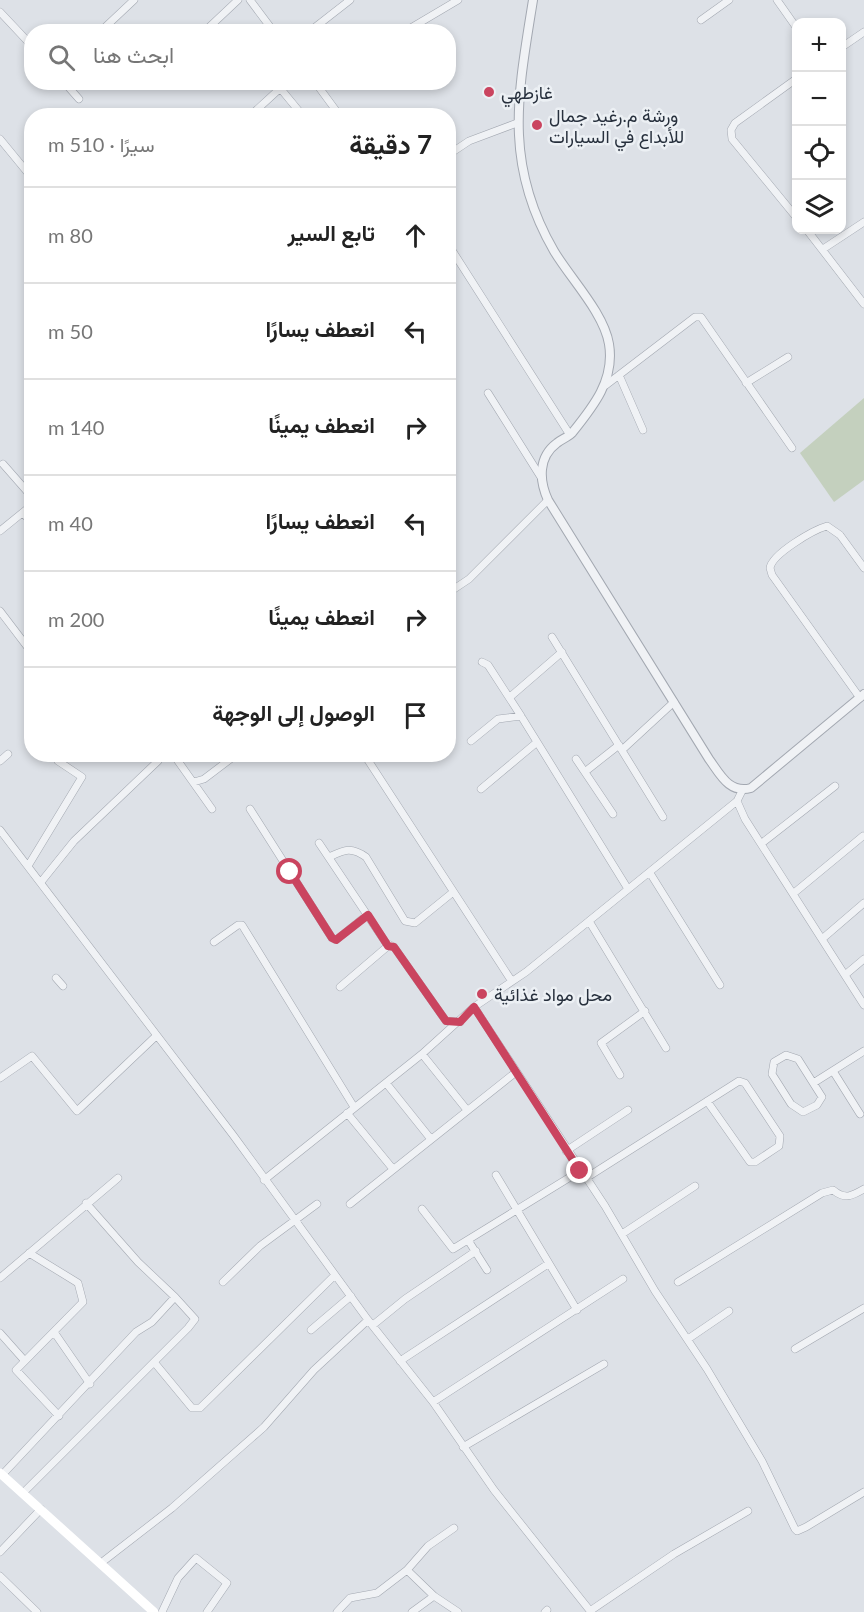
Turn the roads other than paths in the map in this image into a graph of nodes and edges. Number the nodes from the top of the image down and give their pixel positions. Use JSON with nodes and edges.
{"nodes":[{"id":1,"x":134,"y":0,"type":"edge"},
{"id":2,"x":238,"y":0,"type":"edge"},
{"id":3,"x":350,"y":0,"type":"edge"},
{"id":4,"x":458,"y":0,"type":"edge"},
{"id":5,"x":533,"y":0,"type":"edge"},
{"id":6,"x":729,"y":0,"type":"edge"},
{"id":7,"x":777,"y":0,"type":"edge"},
{"id":8,"x":254,"y":1,"type":"edge"},
{"id":9,"x":0,"y":12,"type":"edge"},
{"id":10,"x":701,"y":20,"type":"dead end"},
{"id":11,"x":792,"y":21,"type":"edge"},
{"id":12,"x":108,"y":24,"type":"edge"},
{"id":13,"x":212,"y":24,"type":"edge"},
{"id":14,"x":269,"y":24,"type":"edge"},
{"id":15,"x":319,"y":24,"type":"edge"},
{"id":16,"x":418,"y":24,"type":"edge"},
{"id":17,"x":864,"y":32,"type":"edge"},
{"id":18,"x":24,"y":38,"type":"edge"},
{"id":19,"x":846,"y":44,"type":"edge"},
{"id":20,"x":792,"y":82,"type":"edge"},
{"id":21,"x":71,"y":90,"type":"edge"},
{"id":22,"x":278,"y":90,"type":"edge"},
{"id":23,"x":282,"y":90,"type":"edge"},
{"id":24,"x":322,"y":90,"type":"edge"},
{"id":25,"x":79,"y":99,"type":"dead end"},
{"id":26,"x":259,"y":108,"type":"edge"},
{"id":27,"x":296,"y":108,"type":"edge"},
{"id":28,"x":334,"y":108,"type":"edge"},
{"id":29,"x":517,"y":123,"type":"junction"},
{"id":30,"x":0,"y":139,"type":"edge"},
{"id":31,"x":456,"y":150,"type":"edge"},
{"id":32,"x":24,"y":168,"type":"edge"},
{"id":33,"x":792,"y":212,"type":"edge"},
{"id":34,"x":864,"y":222,"type":"edge"},
{"id":35,"x":810,"y":234,"type":"edge"},
{"id":36,"x":823,"y":249,"type":"junction"},
{"id":37,"x":456,"y":257,"type":"edge"},
{"id":38,"x":864,"y":304,"type":"edge"},
{"id":39,"x":788,"y":357,"type":"dead end"},
{"id":40,"x":620,"y":375,"type":"junction"},
{"id":41,"x":746,"y":383,"type":"junction"},
{"id":42,"x":606,"y":385,"type":"junction"},
{"id":43,"x":488,"y":393,"type":"dead end"},
{"id":44,"x":643,"y":430,"type":"dead end"},
{"id":45,"x":570,"y":435,"type":"junction"},
{"id":46,"x":792,"y":448,"type":"dead end"},
{"id":47,"x":3,"y":464,"type":"dead end"},
{"id":48,"x":544,"y":482,"type":"junction"},
{"id":49,"x":24,"y":488,"type":"edge"},
{"id":50,"x":548,"y":500,"type":"junction"},
{"id":51,"x":23,"y":513,"type":"edge"},
{"id":52,"x":0,"y":531,"type":"edge"},
{"id":53,"x":864,"y":568,"type":"edge"},
{"id":54,"x":456,"y":588,"type":"edge"},
{"id":55,"x":0,"y":611,"type":"edge"},
{"id":56,"x":552,"y":637,"type":"dead end"},
{"id":57,"x":24,"y":642,"type":"edge"},
{"id":58,"x":562,"y":652,"type":"junction"},
{"id":59,"x":482,"y":662,"type":"dead end"},
{"id":60,"x":862,"y":696,"type":"edge"},
{"id":61,"x":510,"y":697,"type":"junction"},
{"id":62,"x":674,"y":702,"type":"junction"},
{"id":63,"x":521,"y":716,"type":"junction"},
{"id":64,"x":471,"y":741,"type":"dead end"},
{"id":65,"x":536,"y":743,"type":"junction"},
{"id":66,"x":620,"y":747,"type":"junction"},
{"id":67,"x":8,"y":754,"type":"dead end"},
{"id":68,"x":576,"y":759,"type":"dead end"},
{"id":69,"x":0,"y":761,"type":"edge"},
{"id":70,"x":61,"y":762,"type":"edge"},
{"id":71,"x":157,"y":762,"type":"edge"},
{"id":72,"x":179,"y":762,"type":"edge"},
{"id":73,"x":226,"y":762,"type":"edge"},
{"id":74,"x":369,"y":762,"type":"edge"},
{"id":75,"x":586,"y":771,"type":"junction"},
{"id":76,"x":194,"y":782,"type":"junction"},
{"id":77,"x":835,"y":786,"type":"dead end"},
{"id":78,"x":481,"y":789,"type":"dead end"},
{"id":79,"x":742,"y":790,"type":"junction"},
{"id":80,"x":736,"y":801,"type":"junction"},
{"id":81,"x":212,"y":809,"type":"dead end"},
{"id":82,"x":250,"y":809,"type":"dead end"},
{"id":83,"x":613,"y":814,"type":"dead end"},
{"id":84,"x":663,"y":817,"type":"dead end"},
{"id":85,"x":0,"y":830,"type":"edge"},
{"id":86,"x":863,"y":836,"type":"edge"},
{"id":87,"x":319,"y":843,"type":"dead end"},
{"id":88,"x":762,"y":843,"type":"junction"},
{"id":89,"x":329,"y":857,"type":"junction"},
{"id":90,"x":28,"y":866,"type":"junction"},
{"id":91,"x":650,"y":873,"type":"junction"},
{"id":92,"x":41,"y":882,"type":"junction"},
{"id":93,"x":628,"y":890,"type":"junction"},
{"id":94,"x":452,"y":893,"type":"junction"},
{"id":95,"x":794,"y":893,"type":"junction"},
{"id":96,"x":864,"y":903,"type":"edge"},
{"id":97,"x":368,"y":915,"type":"junction"},
{"id":98,"x":589,"y":921,"type":"junction"},
{"id":99,"x":822,"y":939,"type":"junction"},
{"id":100,"x":214,"y":942,"type":"dead end"},
{"id":101,"x":388,"y":946,"type":"junction"},
{"id":102,"x":864,"y":959,"type":"edge"},
{"id":103,"x":845,"y":975,"type":"junction"},
{"id":104,"x":57,"y":978,"type":"dead end"},
{"id":105,"x":511,"y":980,"type":"junction"},
{"id":106,"x":720,"y":985,"type":"dead end"},
{"id":107,"x":63,"y":986,"type":"dead end"},
{"id":108,"x":340,"y":987,"type":"dead end"},
{"id":109,"x":864,"y":1005,"type":"edge"},
{"id":110,"x":474,"y":1007,"type":"junction"},
{"id":111,"x":645,"y":1011,"type":"junction"},
{"id":112,"x":460,"y":1022,"type":"junction"},
{"id":113,"x":155,"y":1036,"type":"junction"},
{"id":114,"x":666,"y":1048,"type":"dead end"},
{"id":115,"x":864,"y":1051,"type":"edge"},
{"id":116,"x":422,"y":1054,"type":"junction"},
{"id":117,"x":833,"y":1071,"type":"junction"},
{"id":118,"x":516,"y":1072,"type":"junction"},
{"id":119,"x":620,"y":1075,"type":"dead end"},
{"id":120,"x":0,"y":1078,"type":"edge"},
{"id":121,"x":815,"y":1082,"type":"junction"},
{"id":122,"x":386,"y":1083,"type":"junction"},
{"id":123,"x":707,"y":1101,"type":"junction"},
{"id":124,"x":354,"y":1107,"type":"junction"},
{"id":125,"x":467,"y":1110,"type":"junction"},
{"id":126,"x":628,"y":1110,"type":"dead end"},
{"id":127,"x":347,"y":1113,"type":"junction"},
{"id":128,"x":860,"y":1114,"type":"dead end"},
{"id":129,"x":430,"y":1138,"type":"junction"},
{"id":130,"x":566,"y":1151,"type":"junction"},
{"id":131,"x":393,"y":1169,"type":"junction"},
{"id":132,"x":580,"y":1171,"type":"junction"},
{"id":133,"x":496,"y":1175,"type":"dead end"},
{"id":134,"x":118,"y":1178,"type":"dead end"},
{"id":135,"x":586,"y":1178,"type":"junction"},
{"id":136,"x":264,"y":1180,"type":"junction"},
{"id":137,"x":695,"y":1186,"type":"dead end"},
{"id":138,"x":864,"y":1189,"type":"edge"},
{"id":139,"x":86,"y":1203,"type":"junction"},
{"id":140,"x":317,"y":1204,"type":"dead end"},
{"id":141,"x":350,"y":1204,"type":"dead end"},
{"id":142,"x":422,"y":1209,"type":"dead end"},
{"id":143,"x":516,"y":1209,"type":"junction"},
{"id":144,"x":294,"y":1221,"type":"junction"},
{"id":145,"x":622,"y":1234,"type":"junction"},
{"id":146,"x":468,"y":1240,"type":"junction"},
{"id":147,"x":476,"y":1251,"type":"junction"},
{"id":148,"x":29,"y":1253,"type":"junction"},
{"id":149,"x":548,"y":1264,"type":"junction"},
{"id":150,"x":487,"y":1270,"type":"dead end"},
{"id":151,"x":335,"y":1275,"type":"junction"},
{"id":152,"x":0,"y":1278,"type":"edge"},
{"id":153,"x":623,"y":1279,"type":"dead end"},
{"id":154,"x":223,"y":1282,"type":"dead end"},
{"id":155,"x":678,"y":1282,"type":"dead end"},
{"id":156,"x":351,"y":1296,"type":"junction"},
{"id":157,"x":175,"y":1297,"type":"junction"},
{"id":158,"x":864,"y":1308,"type":"edge"},
{"id":159,"x":577,"y":1310,"type":"junction"},
{"id":160,"x":729,"y":1311,"type":"dead end"},
{"id":161,"x":370,"y":1322,"type":"junction"},
{"id":162,"x":311,"y":1330,"type":"dead end"},
{"id":163,"x":54,"y":1332,"type":"junction"},
{"id":164,"x":0,"y":1333,"type":"edge"},
{"id":165,"x":688,"y":1339,"type":"junction"},
{"id":166,"x":795,"y":1349,"type":"dead end"},
{"id":167,"x":24,"y":1360,"type":"junction"},
{"id":168,"x":400,"y":1361,"type":"junction"},
{"id":169,"x":154,"y":1362,"type":"junction"},
{"id":170,"x":604,"y":1364,"type":"dead end"},
{"id":171,"x":90,"y":1384,"type":"junction"},
{"id":172,"x":433,"y":1402,"type":"junction"},
{"id":173,"x":60,"y":1416,"type":"junction"},
{"id":174,"x":463,"y":1447,"type":"junction"},
{"id":175,"x":2,"y":1477,"type":"edge"},
{"id":176,"x":864,"y":1492,"type":"edge"},
{"id":177,"x":23,"y":1493,"type":"junction"},
{"id":178,"x":41,"y":1509,"type":"junction"},
{"id":179,"x":748,"y":1510,"type":"dead end"},
{"id":180,"x":454,"y":1528,"type":"dead end"},
{"id":181,"x":0,"y":1552,"type":"edge"},
{"id":182,"x":101,"y":1563,"type":"junction"},
{"id":183,"x":407,"y":1570,"type":"junction"},
{"id":184,"x":0,"y":1576,"type":"edge"},
{"id":185,"x":434,"y":1596,"type":"junction"},
{"id":186,"x":37,"y":1612,"type":"edge"},
{"id":187,"x":154,"y":1612,"type":"edge"},
{"id":188,"x":162,"y":1612,"type":"edge"},
{"id":189,"x":207,"y":1612,"type":"edge"},
{"id":190,"x":337,"y":1612,"type":"edge"},
{"id":191,"x":412,"y":1612,"type":"edge"},
{"id":192,"x":458,"y":1612,"type":"edge"},
{"id":193,"x":591,"y":1612,"type":"edge"}],
"edges":[{"from":1,"to":12,"type":"street"},
{"from":2,"to":13,"type":"street"},
{"from":3,"to":15,"type":"street"},
{"from":4,"to":16,"type":"street"},
{"from":5,"to":29,"type":"street"},
{"from":6,"to":10,"type":"street"},
{"from":7,"to":11,"type":"street"},
{"from":8,"to":14,"type":"street"},
{"from":9,"to":18,"type":"street"},
{"from":17,"to":19,"type":"street"},
{"from":20,"to":33,"type":"street"},
{"from":21,"to":25,"type":"street"},
{"from":22,"to":26,"type":"street"},
{"from":23,"to":27,"type":"street"},
{"from":24,"to":28,"type":"street"},
{"from":29,"to":31,"type":"street"},
{"from":29,"to":42,"type":"street"},
{"from":30,"to":32,"type":"street"},
{"from":34,"to":36,"type":"street"},
{"from":35,"to":36,"type":"street"},
{"from":36,"to":38,"type":"street"},
{"from":37,"to":45,"type":"street"},
{"from":39,"to":41,"type":"street"},
{"from":40,"to":41,"type":"street"},
{"from":40,"to":42,"type":"street"},
{"from":40,"to":44,"type":"street"},
{"from":41,"to":46,"type":"street"},
{"from":42,"to":45,"type":"street"},
{"from":43,"to":48,"type":"street"},
{"from":45,"to":48,"type":"street"},
{"from":47,"to":49,"type":"street"},
{"from":48,"to":50,"type":"street"},
{"from":50,"to":54,"type":"street"},
{"from":50,"to":62,"type":"street"},
{"from":51,"to":52,"type":"street"},
{"from":53,"to":60,"type":"street"},
{"from":55,"to":57,"type":"street"},
{"from":56,"to":58,"type":"street"},
{"from":58,"to":61,"type":"street"},
{"from":58,"to":66,"type":"street"},
{"from":59,"to":61,"type":"street"},
{"from":60,"to":79,"type":"street"},
{"from":61,"to":63,"type":"street"},
{"from":62,"to":66,"type":"street"},
{"from":62,"to":79,"type":"street"},
{"from":63,"to":64,"type":"street"},
{"from":63,"to":65,"type":"street"},
{"from":65,"to":78,"type":"street"},
{"from":65,"to":93,"type":"street"},
{"from":66,"to":75,"type":"street"},
{"from":66,"to":84,"type":"street"},
{"from":67,"to":69,"type":"street"},
{"from":68,"to":75,"type":"street"},
{"from":70,"to":90,"type":"street"},
{"from":71,"to":92,"type":"street"},
{"from":72,"to":76,"type":"street"},
{"from":73,"to":76,"type":"street"},
{"from":74,"to":94,"type":"street"},
{"from":75,"to":83,"type":"street"},
{"from":76,"to":81,"type":"street"},
{"from":77,"to":88,"type":"street"},
{"from":79,"to":80,"type":"street"},
{"from":80,"to":88,"type":"street"},
{"from":80,"to":91,"type":"street"},
{"from":82,"to":97,"type":"street"},
{"from":85,"to":90,"type":"street"},
{"from":86,"to":95,"type":"street"},
{"from":87,"to":89,"type":"street"},
{"from":88,"to":95,"type":"street"},
{"from":89,"to":94,"type":"street"},
{"from":89,"to":97,"type":"street"},
{"from":90,"to":92,"type":"street"},
{"from":91,"to":93,"type":"street"},
{"from":91,"to":106,"type":"street"},
{"from":92,"to":113,"type":"street"},
{"from":93,"to":98,"type":"street"},
{"from":94,"to":105,"type":"street"},
{"from":95,"to":99,"type":"street"},
{"from":96,"to":99,"type":"street"},
{"from":97,"to":101,"type":"street"},
{"from":98,"to":105,"type":"street"},
{"from":98,"to":111,"type":"street"},
{"from":99,"to":103,"type":"street"},
{"from":100,"to":124,"type":"street"},
{"from":101,"to":108,"type":"street"},
{"from":101,"to":112,"type":"street"},
{"from":102,"to":103,"type":"street"},
{"from":103,"to":109,"type":"street"},
{"from":104,"to":107,"type":"street"},
{"from":105,"to":110,"type":"street"},
{"from":110,"to":112,"type":"street"},
{"from":110,"to":118,"type":"street"},
{"from":111,"to":114,"type":"street"},
{"from":111,"to":119,"type":"street"},
{"from":112,"to":116,"type":"street"},
{"from":113,"to":120,"type":"street"},
{"from":113,"to":136,"type":"street"},
{"from":115,"to":117,"type":"street"},
{"from":116,"to":122,"type":"street"},
{"from":116,"to":125,"type":"street"},
{"from":117,"to":121,"type":"street"},
{"from":117,"to":128,"type":"street"},
{"from":118,"to":125,"type":"street"},
{"from":118,"to":130,"type":"street"},
{"from":121,"to":121,"type":"street"},
{"from":122,"to":124,"type":"street"},
{"from":122,"to":129,"type":"street"},
{"from":123,"to":123,"type":"street"},
{"from":123,"to":135,"type":"street"},
{"from":124,"to":127,"type":"street"},
{"from":125,"to":129,"type":"street"},
{"from":126,"to":130,"type":"street"},
{"from":127,"to":131,"type":"street"},
{"from":127,"to":136,"type":"street"},
{"from":129,"to":131,"type":"street"},
{"from":130,"to":132,"type":"street"},
{"from":131,"to":141,"type":"street"},
{"from":132,"to":135,"type":"street"},
{"from":132,"to":143,"type":"street"},
{"from":133,"to":143,"type":"street"},
{"from":134,"to":139,"type":"street"},
{"from":135,"to":145,"type":"street"},
{"from":136,"to":144,"type":"street"},
{"from":137,"to":145,"type":"street"},
{"from":138,"to":155,"type":"street"},
{"from":139,"to":148,"type":"street"},
{"from":139,"to":157,"type":"street"},
{"from":140,"to":144,"type":"street"},
{"from":142,"to":146,"type":"street"},
{"from":143,"to":146,"type":"street"},
{"from":143,"to":149,"type":"street"},
{"from":144,"to":151,"type":"street"},
{"from":144,"to":154,"type":"street"},
{"from":145,"to":165,"type":"street"},
{"from":146,"to":147,"type":"street"},
{"from":147,"to":150,"type":"street"},
{"from":147,"to":161,"type":"street"},
{"from":148,"to":152,"type":"street"},
{"from":148,"to":163,"type":"street"},
{"from":149,"to":159,"type":"street"},
{"from":149,"to":168,"type":"street"},
{"from":151,"to":156,"type":"street"},
{"from":151,"to":169,"type":"street"},
{"from":153,"to":159,"type":"street"},
{"from":156,"to":161,"type":"street"},
{"from":156,"to":162,"type":"street"},
{"from":157,"to":169,"type":"street"},
{"from":157,"to":171,"type":"street"},
{"from":158,"to":166,"type":"street"},
{"from":159,"to":172,"type":"street"},
{"from":160,"to":165,"type":"street"},
{"from":161,"to":168,"type":"street"},
{"from":161,"to":182,"type":"street"},
{"from":163,"to":167,"type":"street"},
{"from":163,"to":171,"type":"street"},
{"from":164,"to":167,"type":"street"},
{"from":165,"to":176,"type":"street"},
{"from":167,"to":173,"type":"street"},
{"from":168,"to":172,"type":"street"},
{"from":169,"to":177,"type":"street"},
{"from":170,"to":174,"type":"street"},
{"from":171,"to":173,"type":"street"},
{"from":172,"to":174,"type":"street"},
{"from":173,"to":175,"type":"street"},
{"from":174,"to":193,"type":"street"},
{"from":175,"to":177,"type":"main road"},
{"from":177,"to":178,"type":"main road"},
{"from":178,"to":181,"type":"street"},
{"from":178,"to":182,"type":"main road"},
{"from":179,"to":193,"type":"street"},
{"from":180,"to":183,"type":"street"},
{"from":182,"to":187,"type":"main road"},
{"from":183,"to":185,"type":"street"},
{"from":183,"to":190,"type":"street"},
{"from":184,"to":186,"type":"street"},
{"from":185,"to":191,"type":"street"},
{"from":185,"to":192,"type":"street"},
{"from":188,"to":189,"type":"street"}]}
